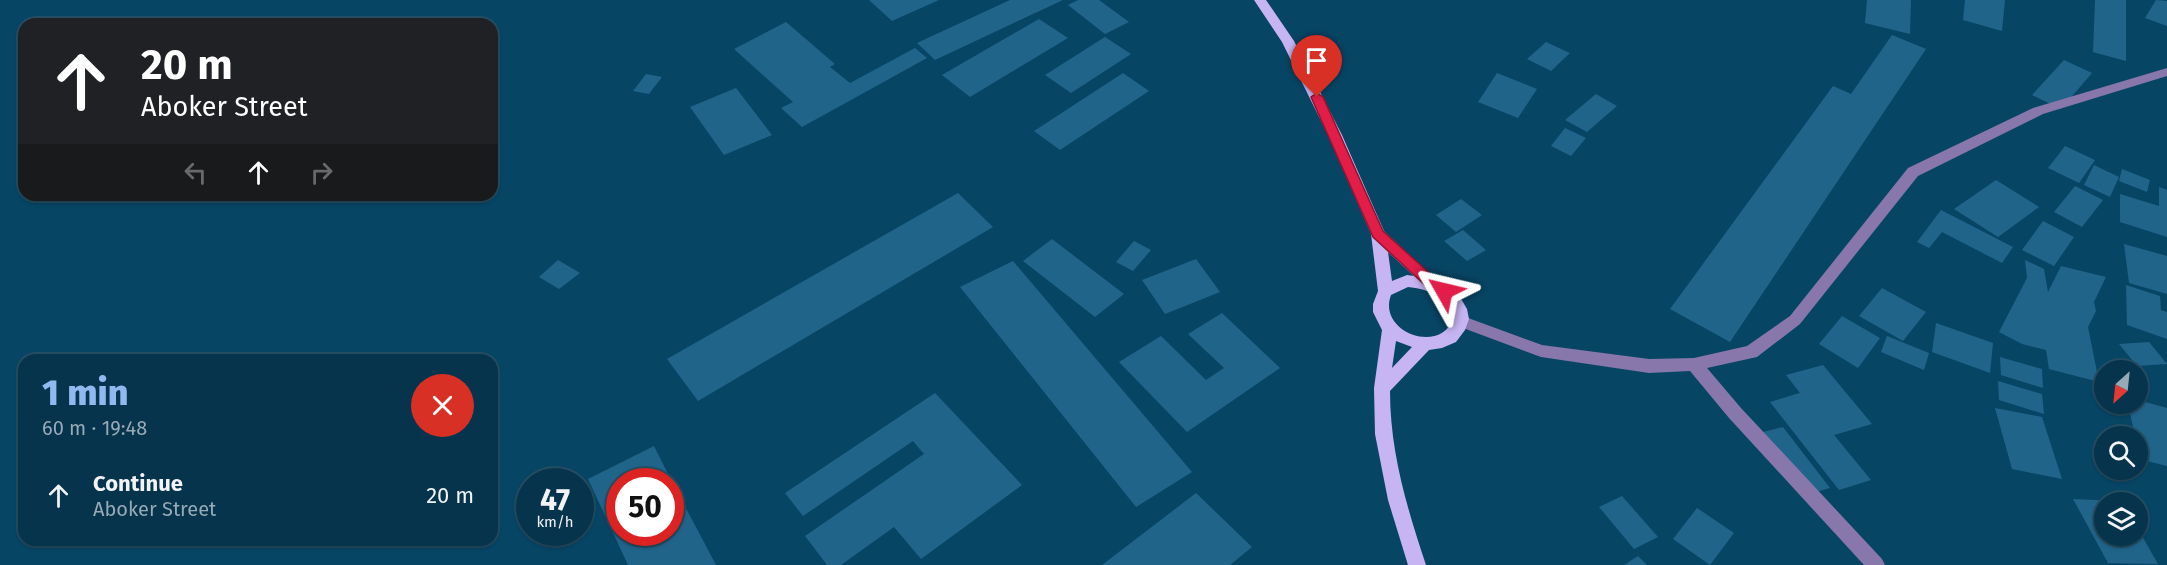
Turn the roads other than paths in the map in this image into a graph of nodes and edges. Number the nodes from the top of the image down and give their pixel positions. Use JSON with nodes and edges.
{"nodes":[{"id":1,"x":1260,"y":0,"type":"edge"},
{"id":2,"x":2167,"y":72,"type":"edge"},
{"id":3,"x":1377,"y":234,"type":"junction"},
{"id":4,"x":1433,"y":285,"type":"junction"},
{"id":5,"x":1386,"y":291,"type":"junction"},
{"id":6,"x":1460,"y":321,"type":"junction"},
{"id":7,"x":1390,"y":328,"type":"junction"},
{"id":8,"x":1425,"y":344,"type":"junction"},
{"id":9,"x":1694,"y":364,"type":"junction"},
{"id":10,"x":1382,"y":389,"type":"junction"},
{"id":11,"x":1417,"y":565,"type":"edge"},
{"id":12,"x":1876,"y":565,"type":"edge"}],
"edges":[{"from":1,"to":3,"type":"main road"},
{"from":2,"to":9,"type":"street"},
{"from":3,"to":4,"type":"main road"},
{"from":3,"to":5,"type":"main road"},
{"from":4,"to":5,"type":"main road"},
{"from":4,"to":6,"type":"main road"},
{"from":5,"to":7,"type":"main road"},
{"from":6,"to":8,"type":"main road"},
{"from":6,"to":9,"type":"street"},
{"from":7,"to":8,"type":"main road"},
{"from":7,"to":10,"type":"main road"},
{"from":8,"to":10,"type":"main road"},
{"from":9,"to":12,"type":"street"},
{"from":10,"to":11,"type":"main road"}]}
